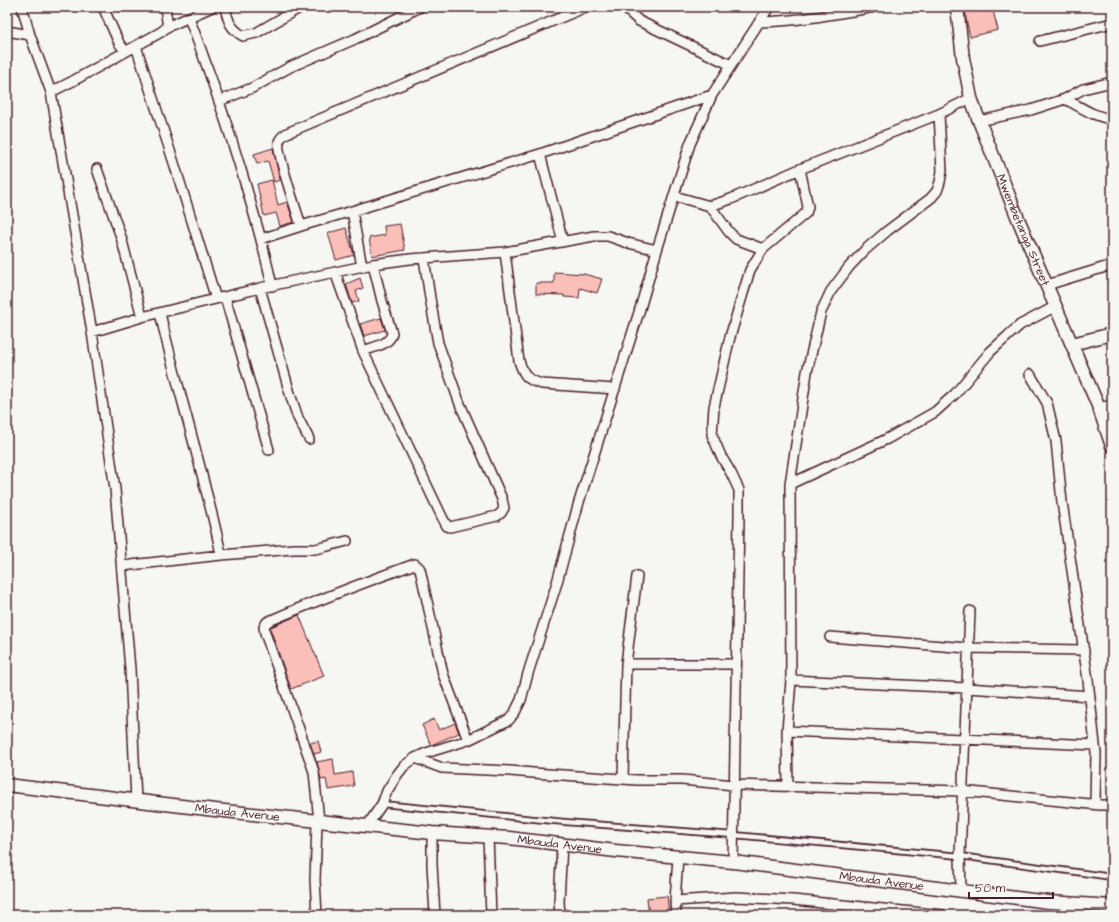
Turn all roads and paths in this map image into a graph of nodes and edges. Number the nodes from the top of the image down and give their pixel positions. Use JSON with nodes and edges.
{"nodes":[{"id":1,"x":22,"y":7,"type":"edge"},
{"id":2,"x":103,"y":7,"type":"edge"},
{"id":3,"x":165,"y":7,"type":"edge"},
{"id":4,"x":212,"y":7,"type":"edge"},
{"id":5,"x":225,"y":7,"type":"edge"},
{"id":6,"x":301,"y":7,"type":"edge"},
{"id":7,"x":420,"y":7,"type":"edge"},
{"id":8,"x":586,"y":7,"type":"edge"},
{"id":9,"x":625,"y":7,"type":"edge"},
{"id":10,"x":769,"y":7,"type":"edge"},
{"id":11,"x":875,"y":7,"type":"edge"},
{"id":12,"x":957,"y":7,"type":"edge"},
{"id":13,"x":189,"y":18,"type":"junction"},
{"id":14,"x":759,"y":22,"type":"junction"},
{"id":15,"x":1112,"y":23,"type":"edge"},
{"id":16,"x":167,"y":27,"type":"junction"},
{"id":17,"x":7,"y":31,"type":"edge"},
{"id":18,"x":30,"y":34,"type":"junction"},
{"id":19,"x":1040,"y":41,"type":"dead end"},
{"id":20,"x":136,"y":46,"type":"junction"},
{"id":21,"x":125,"y":51,"type":"junction"},
{"id":22,"x":731,"y":65,"type":"junction"},
{"id":23,"x":1112,"y":82,"type":"edge"},
{"id":24,"x":51,"y":92,"type":"junction"},
{"id":25,"x":712,"y":95,"type":"junction"},
{"id":26,"x":971,"y":98,"type":"junction"},
{"id":27,"x":1065,"y":99,"type":"junction"},
{"id":28,"x":219,"y":101,"type":"junction"},
{"id":29,"x":939,"y":114,"type":"junction"},
{"id":30,"x":1112,"y":119,"type":"edge"},
{"id":31,"x":979,"y":121,"type":"junction"},
{"id":32,"x":540,"y":154,"type":"junction"},
{"id":33,"x":97,"y":169,"type":"dead end"},
{"id":34,"x":800,"y":169,"type":"junction"},
{"id":35,"x":674,"y":196,"type":"junction"},
{"id":36,"x":710,"y":206,"type":"junction"},
{"id":37,"x":352,"y":211,"type":"junction"},
{"id":38,"x":301,"y":226,"type":"junction"},
{"id":39,"x":261,"y":239,"type":"junction"},
{"id":40,"x":563,"y":242,"type":"junction"},
{"id":41,"x":763,"y":249,"type":"junction"},
{"id":42,"x":657,"y":250,"type":"junction"},
{"id":43,"x":505,"y":252,"type":"junction"},
{"id":44,"x":424,"y":258,"type":"junction"},
{"id":45,"x":373,"y":264,"type":"junction"},
{"id":46,"x":1112,"y":265,"type":"edge"},
{"id":47,"x":362,"y":267,"type":"junction"},
{"id":48,"x":336,"y":272,"type":"junction"},
{"id":49,"x":1047,"y":285,"type":"junction"},
{"id":50,"x":272,"y":286,"type":"junction"},
{"id":51,"x":260,"y":288,"type":"junction"},
{"id":52,"x":220,"y":298,"type":"junction"},
{"id":53,"x":1056,"y":306,"type":"junction"},
{"id":54,"x":160,"y":313,"type":"junction"},
{"id":55,"x":142,"y":317,"type":"junction"},
{"id":56,"x":92,"y":332,"type":"junction"},
{"id":57,"x":1112,"y":334,"type":"edge"},
{"id":58,"x":1072,"y":344,"type":"junction"},
{"id":59,"x":363,"y":351,"type":"junction"},
{"id":60,"x":1030,"y":374,"type":"dead end"},
{"id":61,"x":615,"y":389,"type":"junction"},
{"id":62,"x":1112,"y":405,"type":"edge"},
{"id":63,"x":1099,"y":408,"type":"junction"},
{"id":64,"x":309,"y":439,"type":"dead end"},
{"id":65,"x":1112,"y":446,"type":"edge"},
{"id":66,"x":269,"y":450,"type":"dead end"},
{"id":67,"x":790,"y":484,"type":"junction"},
{"id":68,"x":347,"y":541,"type":"dead end"},
{"id":69,"x":221,"y":555,"type":"junction"},
{"id":70,"x":122,"y":566,"type":"junction"},
{"id":71,"x":637,"y":576,"type":"dead end"},
{"id":72,"x":970,"y":611,"type":"dead end"},
{"id":73,"x":830,"y":637,"type":"dead end"},
{"id":74,"x":968,"y":648,"type":"junction"},
{"id":75,"x":1084,"y":650,"type":"junction"},
{"id":76,"x":626,"y":664,"type":"junction"},
{"id":77,"x":736,"y":664,"type":"junction"},
{"id":78,"x":790,"y":680,"type":"junction"},
{"id":79,"x":967,"y":688,"type":"junction"},
{"id":80,"x":1090,"y":696,"type":"junction"},
{"id":81,"x":787,"y":731,"type":"junction"},
{"id":82,"x":468,"y":740,"type":"junction"},
{"id":83,"x":965,"y":740,"type":"junction"},
{"id":84,"x":1095,"y":745,"type":"junction"},
{"id":85,"x":414,"y":758,"type":"junction"},
{"id":86,"x":623,"y":779,"type":"junction"},
{"id":87,"x":7,"y":785,"type":"edge"},
{"id":88,"x":734,"y":785,"type":"junction"},
{"id":89,"x":788,"y":786,"type":"junction"},
{"id":90,"x":962,"y":790,"type":"junction"},
{"id":91,"x":136,"y":801,"type":"junction"},
{"id":92,"x":382,"y":804,"type":"junction"},
{"id":93,"x":1094,"y":804,"type":"junction"},
{"id":94,"x":1112,"y":804,"type":"edge"},
{"id":95,"x":318,"y":821,"type":"junction"},
{"id":96,"x":366,"y":826,"type":"junction"},
{"id":97,"x":432,"y":833,"type":"junction"},
{"id":98,"x":734,"y":835,"type":"junction"},
{"id":99,"x":488,"y":837,"type":"junction"},
{"id":100,"x":562,"y":844,"type":"junction"},
{"id":101,"x":960,"y":856,"type":"junction"},
{"id":102,"x":678,"y":857,"type":"junction"},
{"id":103,"x":733,"y":862,"type":"junction"},
{"id":104,"x":1112,"y":877,"type":"edge"},
{"id":105,"x":961,"y":890,"type":"junction"},
{"id":106,"x":675,"y":902,"type":"junction"},
{"id":107,"x":1112,"y":906,"type":"edge"},
{"id":108,"x":317,"y":915,"type":"edge"},
{"id":109,"x":435,"y":915,"type":"edge"},
{"id":110,"x":490,"y":915,"type":"edge"},
{"id":111,"x":560,"y":915,"type":"edge"},
{"id":112,"x":676,"y":915,"type":"edge"},
{"id":113,"x":942,"y":915,"type":"edge"}],
"edges":[{"from":1,"to":18,"type":"street"},
{"from":2,"to":21,"type":"street"},
{"from":3,"to":16,"type":"street"},
{"from":4,"to":13,"type":"street"},
{"from":5,"to":6,"type":"street"},
{"from":7,"to":28,"type":"street"},
{"from":8,"to":38,"type":"street"},
{"from":9,"to":22,"type":"street"},
{"from":10,"to":14,"type":"street"},
{"from":11,"to":14,"type":"street"},
{"from":12,"to":26,"type":"street","name":"Mwembetanga Street"},
{"from":13,"to":16,"type":"street"},
{"from":13,"to":28,"type":"street"},
{"from":14,"to":22,"type":"street"},
{"from":15,"to":19,"type":"street"},
{"from":16,"to":20,"type":"street"},
{"from":17,"to":18,"type":"street"},
{"from":18,"to":24,"type":"street"},
{"from":20,"to":21,"type":"street"},
{"from":20,"to":52,"type":"street"},
{"from":21,"to":24,"type":"street"},
{"from":22,"to":25,"type":"street"},
{"from":23,"to":27,"type":"street"},
{"from":24,"to":56,"type":"street"},
{"from":25,"to":32,"type":"street"},
{"from":25,"to":35,"type":"street"},
{"from":26,"to":29,"type":"street"},
{"from":26,"to":31,"type":"street","name":"Mwembetanga Street"},
{"from":27,"to":30,"type":"street"},
{"from":27,"to":31,"type":"street"},
{"from":28,"to":39,"type":"street"},
{"from":29,"to":34,"type":"street"},
{"from":29,"to":67,"type":"street"},
{"from":31,"to":49,"type":"street","name":"Mwembetanga Street"},
{"from":32,"to":37,"type":"street"},
{"from":32,"to":40,"type":"street"},
{"from":33,"to":55,"type":"street"},
{"from":34,"to":36,"type":"street"},
{"from":34,"to":41,"type":"street"},
{"from":35,"to":36,"type":"street"},
{"from":35,"to":42,"type":"street"},
{"from":36,"to":41,"type":"street"},
{"from":37,"to":38,"type":"street"},
{"from":37,"to":47,"type":"street"},
{"from":38,"to":39,"type":"street"},
{"from":39,"to":50,"type":"street"},
{"from":40,"to":42,"type":"street"},
{"from":40,"to":43,"type":"street"},
{"from":41,"to":77,"type":"street"},
{"from":42,"to":61,"type":"street"},
{"from":43,"to":44,"type":"street"},
{"from":43,"to":61,"type":"street"},
{"from":44,"to":45,"type":"street"},
{"from":44,"to":59,"type":"street"},
{"from":45,"to":47,"type":"street"},
{"from":45,"to":59,"type":"street"},
{"from":46,"to":49,"type":"street"},
{"from":47,"to":48,"type":"street"},
{"from":48,"to":50,"type":"street"},
{"from":48,"to":59,"type":"street"},
{"from":49,"to":53,"type":"street","name":"Mwembetanga Street"},
{"from":50,"to":51,"type":"street"},
{"from":51,"to":52,"type":"street"},
{"from":51,"to":64,"type":"street"},
{"from":52,"to":54,"type":"street"},
{"from":52,"to":66,"type":"street"},
{"from":53,"to":58,"type":"street","name":"Mwembetanga Street"},
{"from":53,"to":67,"type":"street"},
{"from":54,"to":55,"type":"street"},
{"from":54,"to":69,"type":"street"},
{"from":55,"to":56,"type":"street"},
{"from":56,"to":70,"type":"street"},
{"from":57,"to":58,"type":"street"},
{"from":58,"to":63,"type":"street","name":"Mwembetanga Street"},
{"from":60,"to":75,"type":"street"},
{"from":61,"to":82,"type":"street"},
{"from":62,"to":63,"type":"street"},
{"from":63,"to":65,"type":"street","name":"Mwembetanga Street"},
{"from":67,"to":78,"type":"street"},
{"from":68,"to":69,"type":"street"},
{"from":69,"to":70,"type":"street"},
{"from":70,"to":91,"type":"street"},
{"from":71,"to":76,"type":"street"},
{"from":72,"to":74,"type":"street"},
{"from":73,"to":74,"type":"street"},
{"from":74,"to":75,"type":"street"},
{"from":74,"to":79,"type":"street"},
{"from":75,"to":80,"type":"street"},
{"from":76,"to":77,"type":"street"},
{"from":76,"to":86,"type":"street"},
{"from":77,"to":88,"type":"street"},
{"from":78,"to":79,"type":"street"},
{"from":78,"to":81,"type":"street"},
{"from":79,"to":80,"type":"street"},
{"from":79,"to":83,"type":"street"},
{"from":80,"to":84,"type":"street"},
{"from":81,"to":83,"type":"street"},
{"from":81,"to":89,"type":"street"},
{"from":82,"to":85,"type":"street"},
{"from":82,"to":95,"type":"street"},
{"from":83,"to":84,"type":"street"},
{"from":83,"to":90,"type":"street"},
{"from":84,"to":93,"type":"street"},
{"from":85,"to":86,"type":"street"},
{"from":85,"to":92,"type":"street"},
{"from":86,"to":88,"type":"street"},
{"from":87,"to":91,"type":"street","name":"Mbauda Avenue"},
{"from":88,"to":89,"type":"street"},
{"from":88,"to":98,"type":"street"},
{"from":89,"to":90,"type":"street"},
{"from":90,"to":93,"type":"street"},
{"from":90,"to":101,"type":"street"},
{"from":91,"to":95,"type":"street","name":"Mbauda Avenue"},
{"from":92,"to":96,"type":"street"},
{"from":92,"to":98,"type":"lane"},
{"from":93,"to":94,"type":"street"},
{"from":95,"to":96,"type":"street","name":"Mbauda Avenue"},
{"from":95,"to":108,"type":"street"},
{"from":96,"to":97,"type":"street","name":"Mbauda Avenue"},
{"from":97,"to":99,"type":"street","name":"Mbauda Avenue"},
{"from":97,"to":109,"type":"street"},
{"from":98,"to":101,"type":"lane"},
{"from":98,"to":103,"type":"street"},
{"from":99,"to":100,"type":"street","name":"Mbauda Avenue"},
{"from":99,"to":110,"type":"street"},
{"from":100,"to":102,"type":"street","name":"Mbauda Avenue"},
{"from":100,"to":111,"type":"street"},
{"from":101,"to":104,"type":"lane"},
{"from":101,"to":105,"type":"street"},
{"from":102,"to":103,"type":"street","name":"Mbauda Avenue"},
{"from":102,"to":106,"type":"street"},
{"from":103,"to":105,"type":"street","name":"Mbauda Avenue"},
{"from":105,"to":107,"type":"street","name":"Mbauda Avenue"},
{"from":106,"to":112,"type":"street"},
{"from":106,"to":113,"type":"street"}]}
